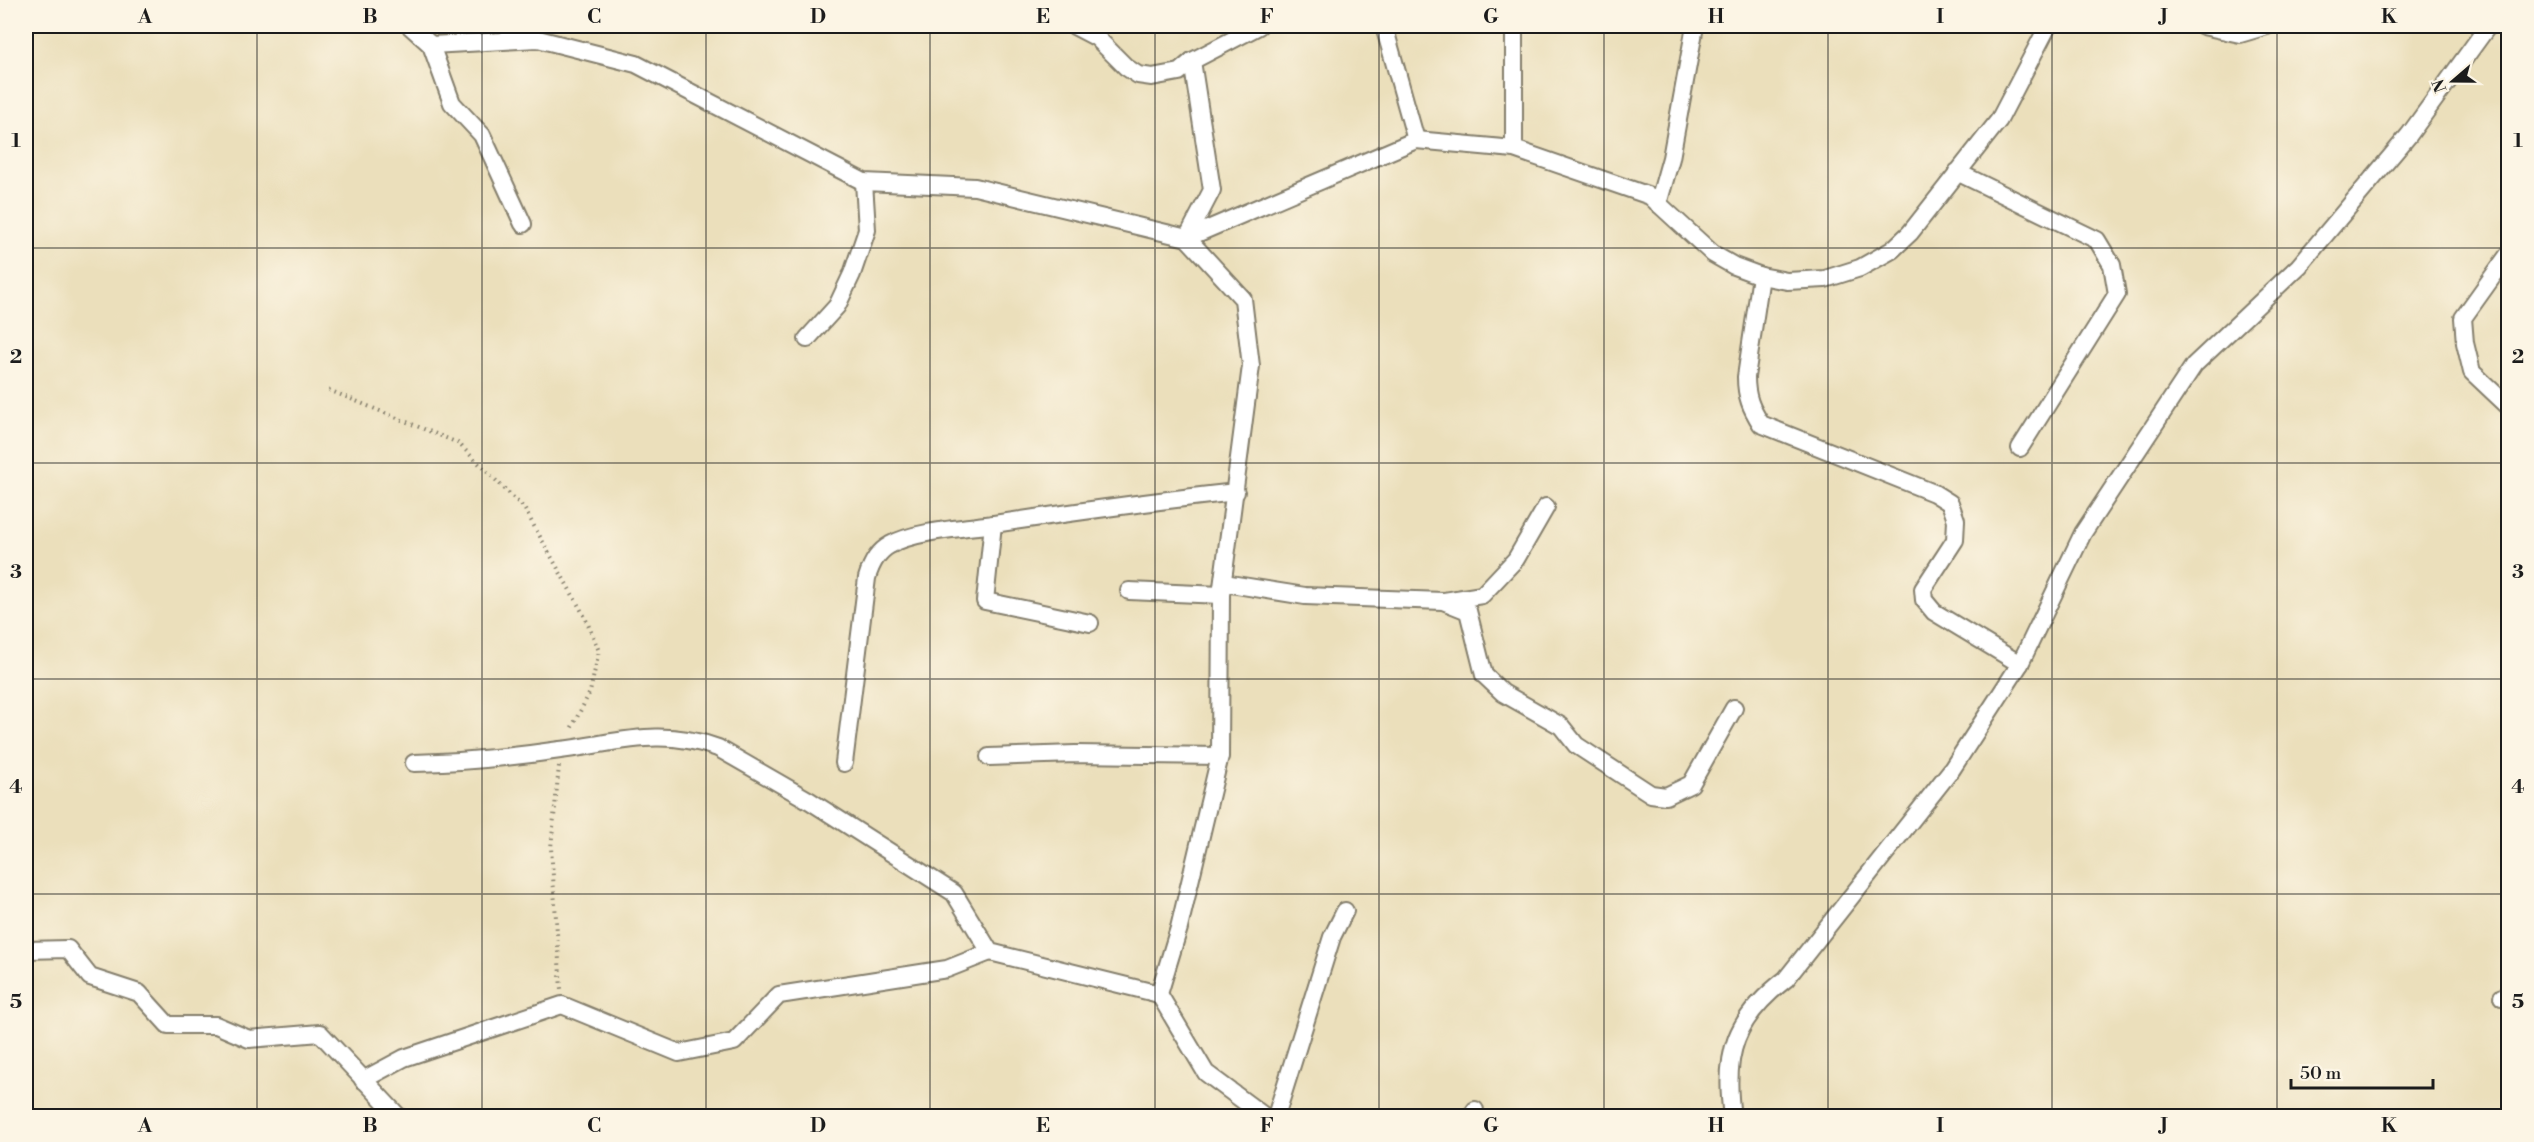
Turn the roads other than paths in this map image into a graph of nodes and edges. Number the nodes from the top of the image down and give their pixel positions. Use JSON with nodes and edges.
{"nodes":[{"id":1,"x":410,"y":26,"type":"edge"},
{"id":2,"x":1074,"y":26,"type":"edge"},
{"id":3,"x":1259,"y":26,"type":"edge"},
{"id":4,"x":1384,"y":26,"type":"edge"},
{"id":5,"x":1514,"y":26,"type":"edge"},
{"id":6,"x":1695,"y":26,"type":"edge"},
{"id":7,"x":2048,"y":26,"type":"edge"},
{"id":8,"x":2203,"y":26,"type":"edge"},
{"id":9,"x":2267,"y":26,"type":"edge"},
{"id":10,"x":2488,"y":26,"type":"edge"},
{"id":11,"x":431,"y":45,"type":"junction"},
{"id":12,"x":1192,"y":61,"type":"junction"},
{"id":13,"x":1416,"y":140,"type":"junction"},
{"id":14,"x":1514,"y":149,"type":"junction"},
{"id":15,"x":1958,"y":172,"type":"junction"},
{"id":16,"x":864,"y":182,"type":"junction"},
{"id":17,"x":1658,"y":204,"type":"junction"},
{"id":18,"x":523,"y":224,"type":"dead end"},
{"id":19,"x":1187,"y":238,"type":"junction"},
{"id":20,"x":2508,"y":255,"type":"edge"},
{"id":21,"x":1761,"y":276,"type":"junction"},
{"id":22,"x":807,"y":339,"type":"dead end"},
{"id":23,"x":2508,"y":406,"type":"edge"},
{"id":24,"x":2020,"y":448,"type":"dead end"},
{"id":25,"x":1236,"y":492,"type":"junction"},
{"id":26,"x":1546,"y":507,"type":"dead end"},
{"id":27,"x":993,"y":524,"type":"junction"},
{"id":28,"x":1222,"y":589,"type":"junction"},
{"id":29,"x":1129,"y":591,"type":"dead end"},
{"id":30,"x":1443,"y":601,"type":"junction"},
{"id":31,"x":1090,"y":623,"type":"dead end"},
{"id":32,"x":2020,"y":664,"type":"junction"},
{"id":33,"x":1734,"y":708,"type":"dead end"},
{"id":34,"x":1220,"y":756,"type":"junction"},
{"id":35,"x":989,"y":757,"type":"dead end"},
{"id":36,"x":414,"y":763,"type":"dead end"},
{"id":37,"x":844,"y":763,"type":"dead end"},
{"id":38,"x":1345,"y":911,"type":"dead end"},
{"id":39,"x":26,"y":950,"type":"edge"},
{"id":40,"x":990,"y":952,"type":"junction"},
{"id":41,"x":1159,"y":994,"type":"junction"},
{"id":42,"x":363,"y":1080,"type":"junction"},
{"id":43,"x":398,"y":1116,"type":"edge"},
{"id":44,"x":1264,"y":1116,"type":"edge"},
{"id":45,"x":1276,"y":1116,"type":"edge"},
{"id":46,"x":1732,"y":1116,"type":"edge"}],
"edges":[{"from":1,"to":11,"type":"street"},
{"from":2,"to":12,"type":"street"},
{"from":3,"to":12,"type":"street"},
{"from":4,"to":13,"type":"street"},
{"from":5,"to":14,"type":"street"},
{"from":6,"to":17,"type":"street"},
{"from":7,"to":15,"type":"street"},
{"from":8,"to":9,"type":"street"},
{"from":10,"to":32,"type":"street"},
{"from":11,"to":16,"type":"street"},
{"from":11,"to":18,"type":"street"},
{"from":12,"to":19,"type":"street"},
{"from":13,"to":14,"type":"street"},
{"from":13,"to":19,"type":"street"},
{"from":14,"to":17,"type":"street"},
{"from":15,"to":21,"type":"street"},
{"from":15,"to":24,"type":"street"},
{"from":16,"to":19,"type":"street"},
{"from":16,"to":22,"type":"street"},
{"from":17,"to":21,"type":"street"},
{"from":19,"to":25,"type":"street"},
{"from":20,"to":23,"type":"street"},
{"from":21,"to":32,"type":"street"},
{"from":25,"to":27,"type":"street"},
{"from":25,"to":28,"type":"street"},
{"from":26,"to":30,"type":"street"},
{"from":27,"to":31,"type":"street"},
{"from":27,"to":37,"type":"street"},
{"from":28,"to":29,"type":"street"},
{"from":28,"to":30,"type":"street"},
{"from":28,"to":34,"type":"street"},
{"from":30,"to":33,"type":"street"},
{"from":32,"to":46,"type":"street"},
{"from":34,"to":35,"type":"street"},
{"from":34,"to":41,"type":"street"},
{"from":36,"to":40,"type":"street"},
{"from":38,"to":45,"type":"street"},
{"from":39,"to":42,"type":"street"},
{"from":40,"to":41,"type":"street"},
{"from":40,"to":42,"type":"street"},
{"from":41,"to":44,"type":"street"},
{"from":42,"to":43,"type":"street"}]}
